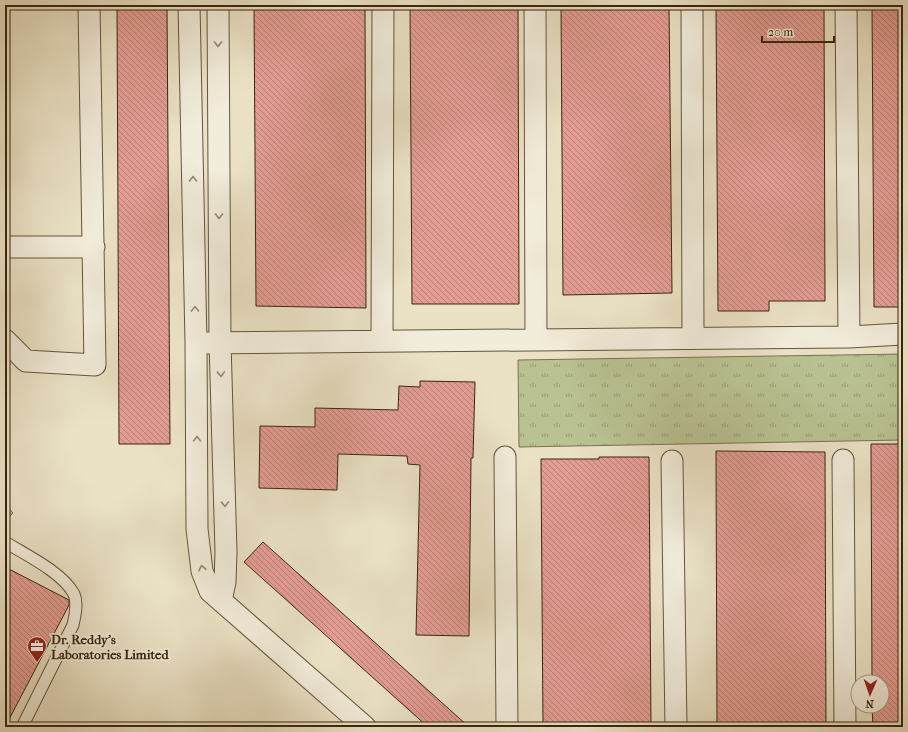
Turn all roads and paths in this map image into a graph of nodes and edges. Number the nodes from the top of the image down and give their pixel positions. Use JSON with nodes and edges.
{"nodes":[{"id":1,"x":89,"y":5,"type":"edge"},
{"id":2,"x":189,"y":5,"type":"edge"},
{"id":3,"x":218,"y":5,"type":"edge"},
{"id":4,"x":383,"y":5,"type":"edge"},
{"id":5,"x":535,"y":5,"type":"edge"},
{"id":6,"x":692,"y":5,"type":"edge"},
{"id":7,"x":846,"y":5,"type":"edge"},
{"id":8,"x":5,"y":247,"type":"edge"},
{"id":9,"x":94,"y":247,"type":"junction"},
{"id":10,"x":903,"y":334,"type":"edge"},
{"id":11,"x":849,"y":337,"type":"junction"},
{"id":12,"x":693,"y":338,"type":"junction"},
{"id":13,"x":5,"y":340,"type":"edge"},
{"id":14,"x":382,"y":340,"type":"junction"},
{"id":15,"x":536,"y":340,"type":"junction"},
{"id":16,"x":220,"y":342,"type":"junction"},
{"id":17,"x":196,"y":343,"type":"junction"},
{"id":18,"x":505,"y":457,"type":"dead end"},
{"id":19,"x":843,"y":460,"type":"dead end"},
{"id":20,"x":672,"y":461,"type":"dead end"},
{"id":21,"x":5,"y":542,"type":"edge"},
{"id":22,"x":221,"y":601,"type":"junction"},
{"id":23,"x":22,"y":727,"type":"edge"},
{"id":24,"x":365,"y":727,"type":"edge"},
{"id":25,"x":507,"y":727,"type":"edge"},
{"id":26,"x":676,"y":727,"type":"edge"},
{"id":27,"x":845,"y":727,"type":"edge"}],
"edges":[{"from":1,"to":9,"type":"street"},
{"from":17,"to":2,"type":"street","one_way":true},
{"from":3,"to":16,"type":"street","one_way":true},
{"from":4,"to":14,"type":"street"},
{"from":5,"to":15,"type":"street"},
{"from":6,"to":12,"type":"street"},
{"from":7,"to":11,"type":"street"},
{"from":8,"to":9,"type":"street"},
{"from":9,"to":13,"type":"street"},
{"from":10,"to":11,"type":"street"},
{"from":11,"to":12,"type":"street"},
{"from":12,"to":15,"type":"street"},
{"from":14,"to":15,"type":"street"},
{"from":14,"to":16,"type":"street"},
{"from":16,"to":17,"type":"street"},
{"from":16,"to":22,"type":"street","one_way":true},
{"from":22,"to":17,"type":"street","one_way":true},
{"from":18,"to":25,"type":"street"},
{"from":19,"to":27,"type":"street"},
{"from":20,"to":26,"type":"street"},
{"from":21,"to":23,"type":"lane"},
{"from":22,"to":24,"type":"street"}]}
